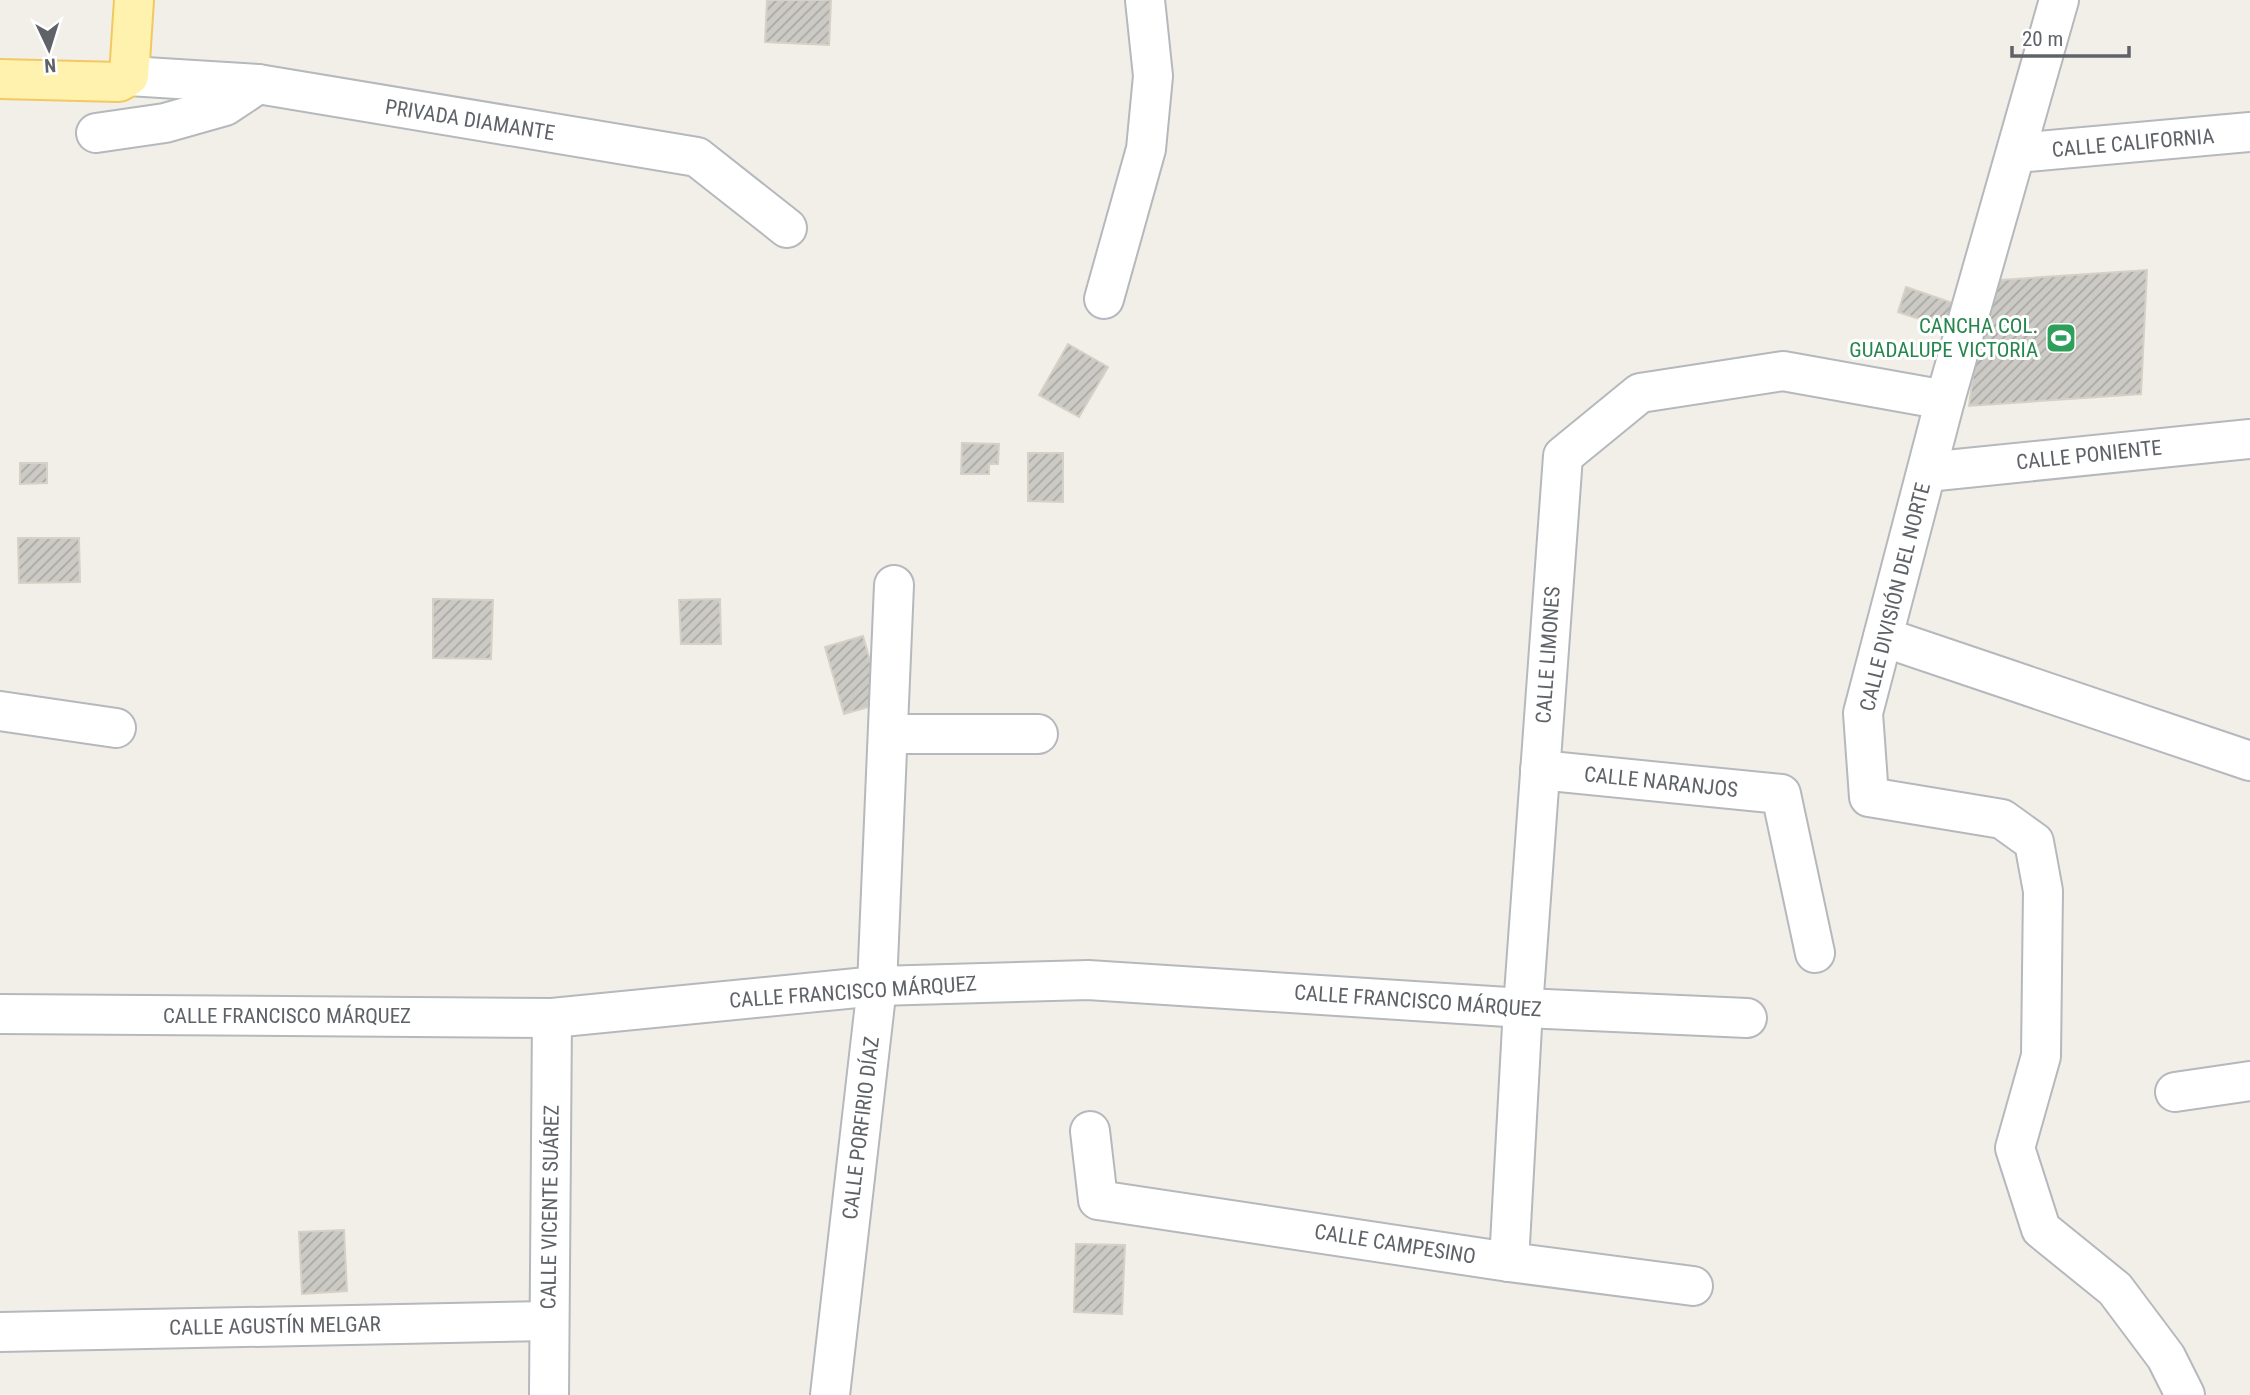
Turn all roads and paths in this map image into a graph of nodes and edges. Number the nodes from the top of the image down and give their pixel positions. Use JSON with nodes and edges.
{"nodes":[{"id":1,"x":135,"y":0,"type":"edge"},
{"id":2,"x":1145,"y":0,"type":"edge"},
{"id":3,"x":2059,"y":0,"type":"edge"},
{"id":4,"x":129,"y":76,"type":"junction"},
{"id":5,"x":0,"y":79,"type":"edge"},
{"id":6,"x":258,"y":84,"type":"junction"},
{"id":7,"x":2250,"y":132,"type":"edge"},
{"id":8,"x":96,"y":133,"type":"dead end"},
{"id":9,"x":2016,"y":153,"type":"junction"},
{"id":10,"x":787,"y":229,"type":"dead end"},
{"id":11,"x":1104,"y":299,"type":"dead end"},
{"id":12,"x":1945,"y":400,"type":"junction"},
{"id":13,"x":2250,"y":439,"type":"edge"},
{"id":14,"x":1927,"y":472,"type":"junction"},
{"id":15,"x":894,"y":584,"type":"dead end"},
{"id":16,"x":1883,"y":637,"type":"junction"},
{"id":17,"x":0,"y":711,"type":"edge"},
{"id":18,"x":116,"y":728,"type":"dead end"},
{"id":19,"x":888,"y":734,"type":"junction"},
{"id":20,"x":1038,"y":734,"type":"dead end"},
{"id":21,"x":2250,"y":761,"type":"edge"},
{"id":22,"x":1540,"y":770,"type":"junction"},
{"id":23,"x":1815,"y":953,"type":"dead end"},
{"id":24,"x":877,"y":986,"type":"junction"},
{"id":25,"x":1522,"y":1008,"type":"junction"},
{"id":26,"x":0,"y":1014,"type":"edge"},
{"id":27,"x":552,"y":1018,"type":"junction"},
{"id":28,"x":1747,"y":1018,"type":"dead end"},
{"id":29,"x":2250,"y":1081,"type":"edge"},
{"id":30,"x":2175,"y":1092,"type":"dead end"},
{"id":31,"x":1090,"y":1131,"type":"dead end"},
{"id":32,"x":1509,"y":1262,"type":"junction"},
{"id":33,"x":1693,"y":1286,"type":"dead end"},
{"id":34,"x":549,"y":1321,"type":"junction"},
{"id":35,"x":0,"y":1332,"type":"edge"},
{"id":36,"x":549,"y":1395,"type":"edge"},
{"id":37,"x":830,"y":1395,"type":"edge"},
{"id":38,"x":2185,"y":1395,"type":"edge"}],
"edges":[{"from":1,"to":4,"type":"main road"},
{"from":2,"to":11,"type":"street"},
{"from":3,"to":9,"type":"street","name":"CALLE DIVISIÓN DEL NORTE"},
{"from":4,"to":5,"type":"main road"},
{"from":4,"to":6,"type":"street","name":"PRIVADA DIAMANTE"},
{"from":6,"to":8,"type":"street"},
{"from":6,"to":10,"type":"street","name":"PRIVADA DIAMANTE"},
{"from":7,"to":9,"type":"street","name":"CALLE CALIFORNIA"},
{"from":9,"to":12,"type":"street","name":"CALLE DIVISIÓN DEL NORTE"},
{"from":12,"to":14,"type":"street","name":"CALLE DIVISIÓN DEL NORTE"},
{"from":12,"to":22,"type":"street","name":"CALLE LIMONES"},
{"from":13,"to":14,"type":"street","name":"CALLE PONIENTE"},
{"from":14,"to":16,"type":"street","name":"CALLE DIVISIÓN DEL NORTE"},
{"from":15,"to":19,"type":"street","name":"CALLE PORFIRIO DÍAZ"},
{"from":16,"to":21,"type":"street"},
{"from":16,"to":38,"type":"street","name":"CALLE DIVISIÓN DEL NORTE"},
{"from":17,"to":18,"type":"street"},
{"from":19,"to":20,"type":"street"},
{"from":19,"to":24,"type":"street","name":"CALLE PORFIRIO DÍAZ"},
{"from":22,"to":23,"type":"street","name":"CALLE NARANJOS"},
{"from":22,"to":25,"type":"street","name":"CALLE LIMONES"},
{"from":24,"to":25,"type":"street","name":"CALLE FRANCISCO MÁRQUEZ"},
{"from":24,"to":27,"type":"street","name":"CALLE FRANCISCO MÁRQUEZ"},
{"from":24,"to":37,"type":"street","name":"CALLE PORFIRIO DÍAZ"},
{"from":25,"to":28,"type":"street","name":"CALLE FRANCISCO MÁRQUEZ"},
{"from":25,"to":32,"type":"street","name":"CALLE LIMONES"},
{"from":26,"to":27,"type":"street","name":"CALLE FRANCISCO MÁRQUEZ"},
{"from":27,"to":34,"type":"street","name":"CALLE VICENTE SUÁREZ"},
{"from":29,"to":30,"type":"street"},
{"from":31,"to":32,"type":"street","name":"CALLE CAMPESINO"},
{"from":32,"to":33,"type":"street","name":"CALLE CAMPESINO"},
{"from":34,"to":35,"type":"street","name":"CALLE AGUSTÍN MELGAR"},
{"from":34,"to":36,"type":"street","name":"CALLE VICENTE SUÁREZ"}]}
